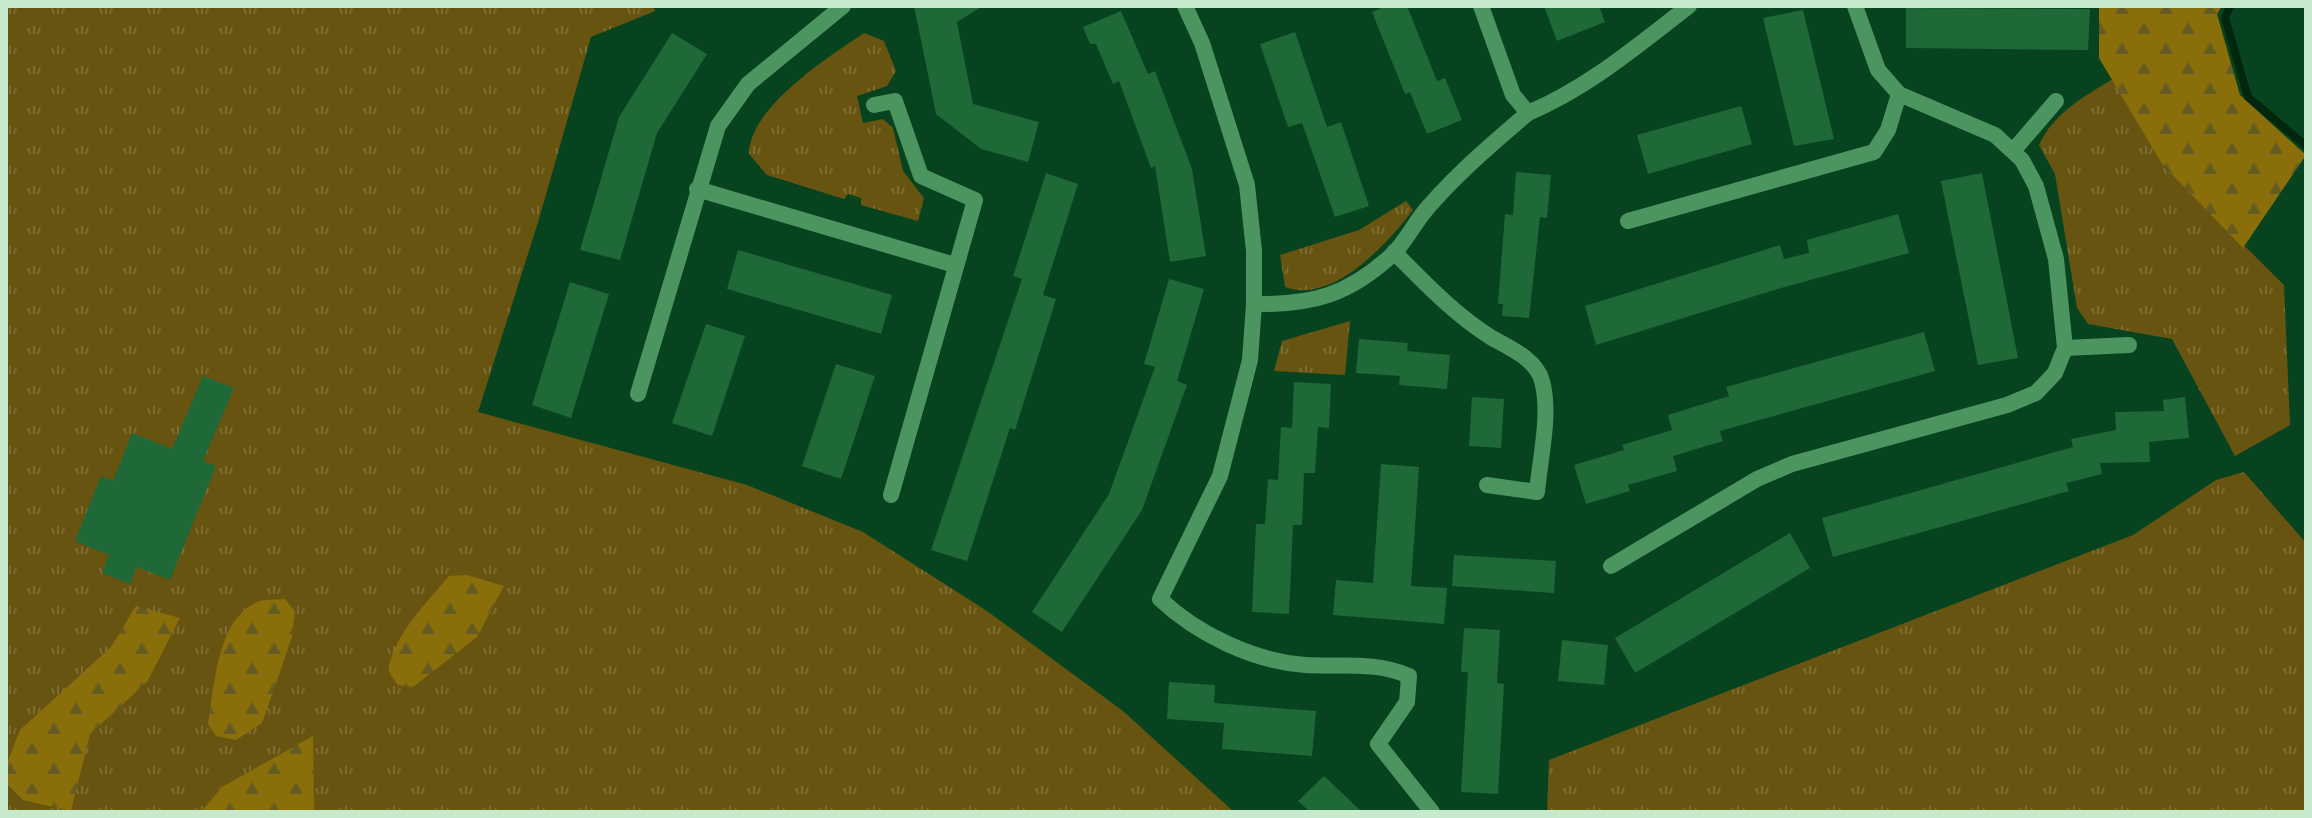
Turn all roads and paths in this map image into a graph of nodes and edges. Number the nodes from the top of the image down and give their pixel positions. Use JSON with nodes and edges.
{"nodes":[{"id":1,"x":843,"y":6,"type":"edge"},
{"id":2,"x":1185,"y":6,"type":"edge"},
{"id":3,"x":1481,"y":6,"type":"edge"},
{"id":4,"x":1689,"y":6,"type":"edge"},
{"id":5,"x":1855,"y":6,"type":"edge"},
{"id":6,"x":819,"y":12,"type":"edge"},
{"id":7,"x":1899,"y":94,"type":"junction"},
{"id":8,"x":2056,"y":101,"type":"dead end"},
{"id":9,"x":874,"y":105,"type":"dead end"},
{"id":10,"x":1528,"y":113,"type":"junction"},
{"id":11,"x":2013,"y":151,"type":"junction"},
{"id":12,"x":697,"y":189,"type":"junction"},
{"id":13,"x":1628,"y":221,"type":"dead end"},
{"id":14,"x":1394,"y":252,"type":"junction"},
{"id":15,"x":955,"y":265,"type":"junction"},
{"id":16,"x":1254,"y":304,"type":"junction"},
{"id":17,"x":2129,"y":345,"type":"dead end"},
{"id":18,"x":2065,"y":348,"type":"junction"},
{"id":19,"x":638,"y":394,"type":"dead end"},
{"id":20,"x":1487,"y":485,"type":"dead end"},
{"id":21,"x":891,"y":495,"type":"dead end"},
{"id":22,"x":1611,"y":566,"type":"dead end"},
{"id":23,"x":1432,"y":812,"type":"edge"}],
"edges":[{"from":1,"to":6,"type":"street"},
{"from":2,"to":16,"type":"street"},
{"from":3,"to":10,"type":"street"},
{"from":4,"to":10,"type":"street"},
{"from":5,"to":7,"type":"street"},
{"from":6,"to":12,"type":"street"},
{"from":7,"to":11,"type":"street"},
{"from":7,"to":13,"type":"street"},
{"from":8,"to":11,"type":"street"},
{"from":9,"to":15,"type":"street"},
{"from":10,"to":14,"type":"street"},
{"from":11,"to":18,"type":"street"},
{"from":12,"to":15,"type":"street"},
{"from":12,"to":19,"type":"street"},
{"from":14,"to":16,"type":"street"},
{"from":14,"to":20,"type":"street"},
{"from":15,"to":21,"type":"street"},
{"from":16,"to":23,"type":"street"},
{"from":17,"to":18,"type":"street"},
{"from":18,"to":22,"type":"street"}]}
